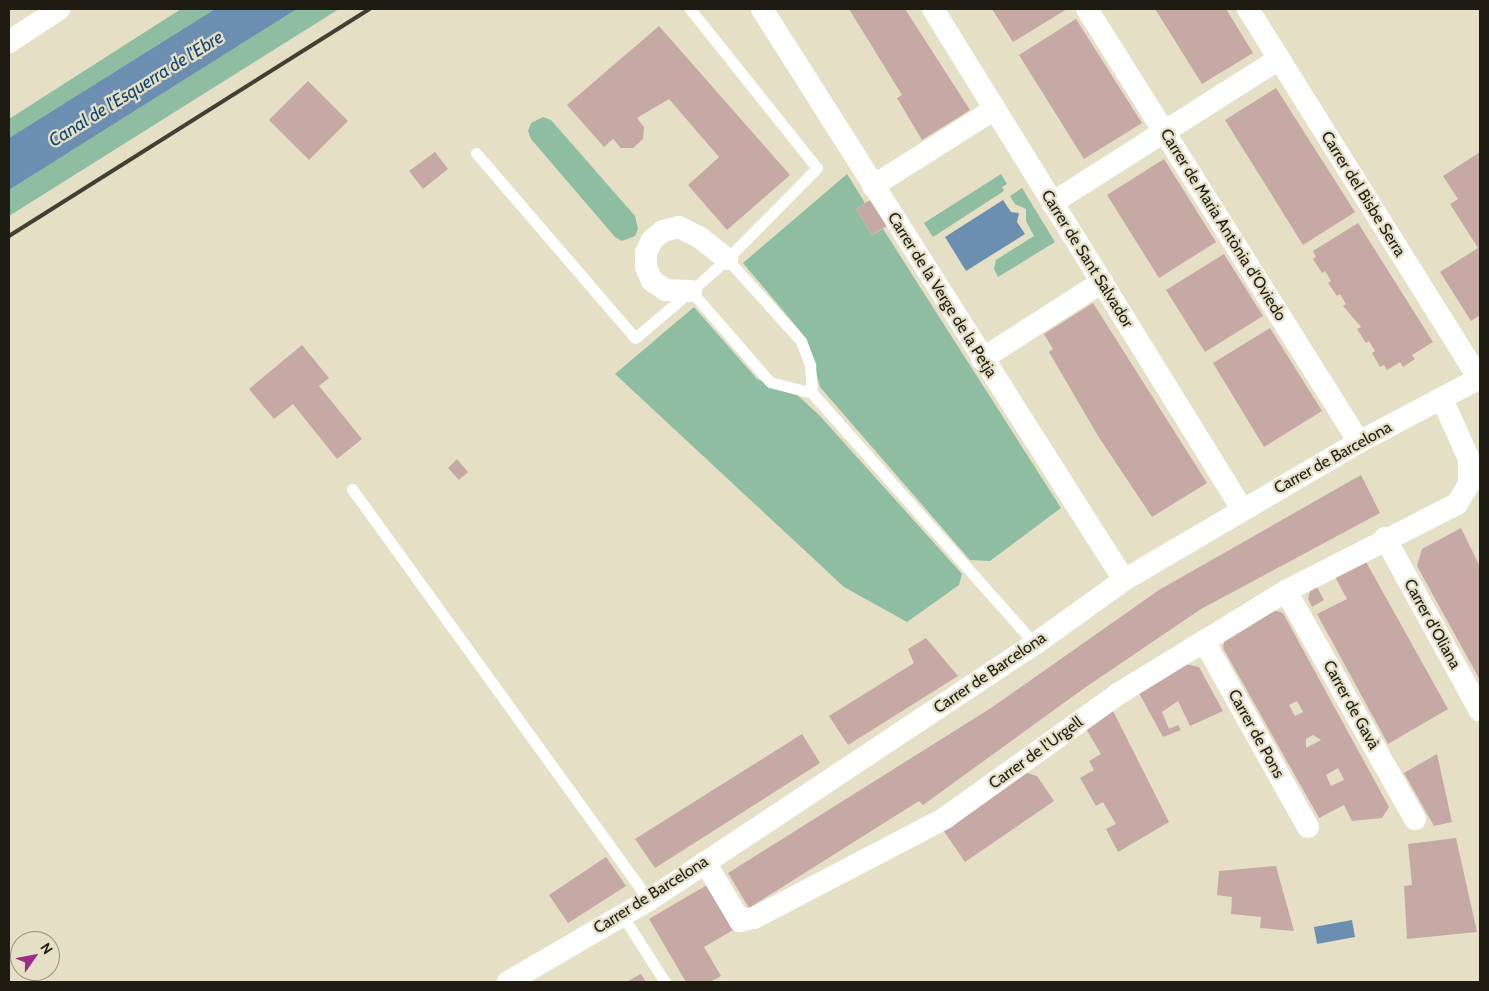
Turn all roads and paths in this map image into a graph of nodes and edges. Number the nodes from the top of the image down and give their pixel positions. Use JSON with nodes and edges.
{"nodes":[{"id":1,"x":59,"y":9,"type":"edge"},
{"id":2,"x":690,"y":9,"type":"edge"},
{"id":3,"x":762,"y":9,"type":"edge"},
{"id":4,"x":933,"y":9,"type":"edge"},
{"id":5,"x":1087,"y":9,"type":"edge"},
{"id":6,"x":1248,"y":9,"type":"edge"},
{"id":7,"x":23,"y":27,"type":"edge"},
{"id":8,"x":1278,"y":59,"type":"junction"},
{"id":9,"x":995,"y":109,"type":"junction"},
{"id":10,"x":1165,"y":132,"type":"junction"},
{"id":11,"x":476,"y":153,"type":"dead end"},
{"id":12,"x":873,"y":186,"type":"junction"},
{"id":13,"x":1052,"y":203,"type":"junction"},
{"id":14,"x":727,"y":259,"type":"junction"},
{"id":15,"x":1102,"y":282,"type":"junction"},
{"id":16,"x":691,"y":291,"type":"junction"},
{"id":17,"x":982,"y":359,"type":"junction"},
{"id":18,"x":1480,"y":379,"type":"edge"},
{"id":19,"x":812,"y":393,"type":"junction"},
{"id":20,"x":1442,"y":399,"type":"junction"},
{"id":21,"x":1359,"y":442,"type":"junction"},
{"id":22,"x":352,"y":489,"type":"dead end"},
{"id":23,"x":1242,"y":509,"type":"junction"},
{"id":24,"x":1385,"y":538,"type":"junction"},
{"id":25,"x":1124,"y":580,"type":"junction"},
{"id":26,"x":1286,"y":591,"type":"junction"},
{"id":27,"x":1204,"y":641,"type":"junction"},
{"id":28,"x":1035,"y":644,"type":"junction"},
{"id":29,"x":1480,"y":710,"type":"edge"},
{"id":30,"x":1415,"y":819,"type":"dead end"},
{"id":31,"x":1308,"y":828,"type":"dead end"},
{"id":32,"x":705,"y":862,"type":"junction"},
{"id":33,"x":649,"y":900,"type":"junction"},
{"id":34,"x":622,"y":915,"type":"junction"},
{"id":35,"x":508,"y":982,"type":"edge"},
{"id":36,"x":665,"y":982,"type":"edge"}],
"edges":[{"from":1,"to":7,"type":"street"},
{"from":2,"to":14,"type":"lane"},
{"from":3,"to":12,"type":"street","name":"Carrer de la Verge de la Petja"},
{"from":4,"to":9,"type":"street","name":"Carrer de Sant Salvador"},
{"from":5,"to":10,"type":"street","name":"Carrer de Maria Antònia d'Oviedo"},
{"from":6,"to":8,"type":"street","name":"Carrer del Bisbe Serra"},
{"from":8,"to":10,"type":"street"},
{"from":8,"to":18,"type":"street","name":"Carrer del Bisbe Serra"},
{"from":9,"to":12,"type":"street"},
{"from":9,"to":13,"type":"street","name":"Carrer de Sant Salvador"},
{"from":10,"to":13,"type":"street"},
{"from":10,"to":21,"type":"street","name":"Carrer de Maria Antònia d'Oviedo"},
{"from":11,"to":16,"type":"lane"},
{"from":12,"to":17,"type":"street","name":"Carrer de la Verge de la Petja"},
{"from":13,"to":15,"type":"street","name":"Carrer de Sant Salvador"},
{"from":14,"to":16,"type":"lane"},
{"from":14,"to":16,"type":"street"},
{"from":14,"to":19,"type":"lane"},
{"from":15,"to":17,"type":"street"},
{"from":15,"to":23,"type":"street","name":"Carrer de Sant Salvador"},
{"from":16,"to":19,"type":"lane"},
{"from":17,"to":25,"type":"street","name":"Carrer de la Verge de la Petja"},
{"from":18,"to":20,"type":"street","name":"Carrer de Barcelona"},
{"from":19,"to":28,"type":"lane"},
{"from":20,"to":21,"type":"street","name":"Carrer de Barcelona"},
{"from":20,"to":24,"type":"street","name":"Carrer de l'Urgell"},
{"from":21,"to":23,"type":"street","name":"Carrer de Barcelona"},
{"from":22,"to":33,"type":"lane"},
{"from":23,"to":25,"type":"street","name":"Carrer de Barcelona"},
{"from":24,"to":26,"type":"street","name":"Carrer de l'Urgell"},
{"from":24,"to":29,"type":"street","name":"Carrer d'Oliana"},
{"from":25,"to":28,"type":"street","name":"Carrer de Barcelona"},
{"from":26,"to":27,"type":"street","name":"Carrer de l'Urgell"},
{"from":26,"to":30,"type":"street","name":"Carrer de Gavà"},
{"from":27,"to":31,"type":"street","name":"Carrer de Pons"},
{"from":27,"to":32,"type":"street","name":"Carrer de l'Urgell"},
{"from":28,"to":32,"type":"street","name":"Carrer de Barcelona"},
{"from":32,"to":33,"type":"street","name":"Carrer de Barcelona"},
{"from":33,"to":34,"type":"street","name":"Carrer de Barcelona"},
{"from":34,"to":35,"type":"street","name":"Carrer de Barcelona"},
{"from":34,"to":36,"type":"lane"}]}
